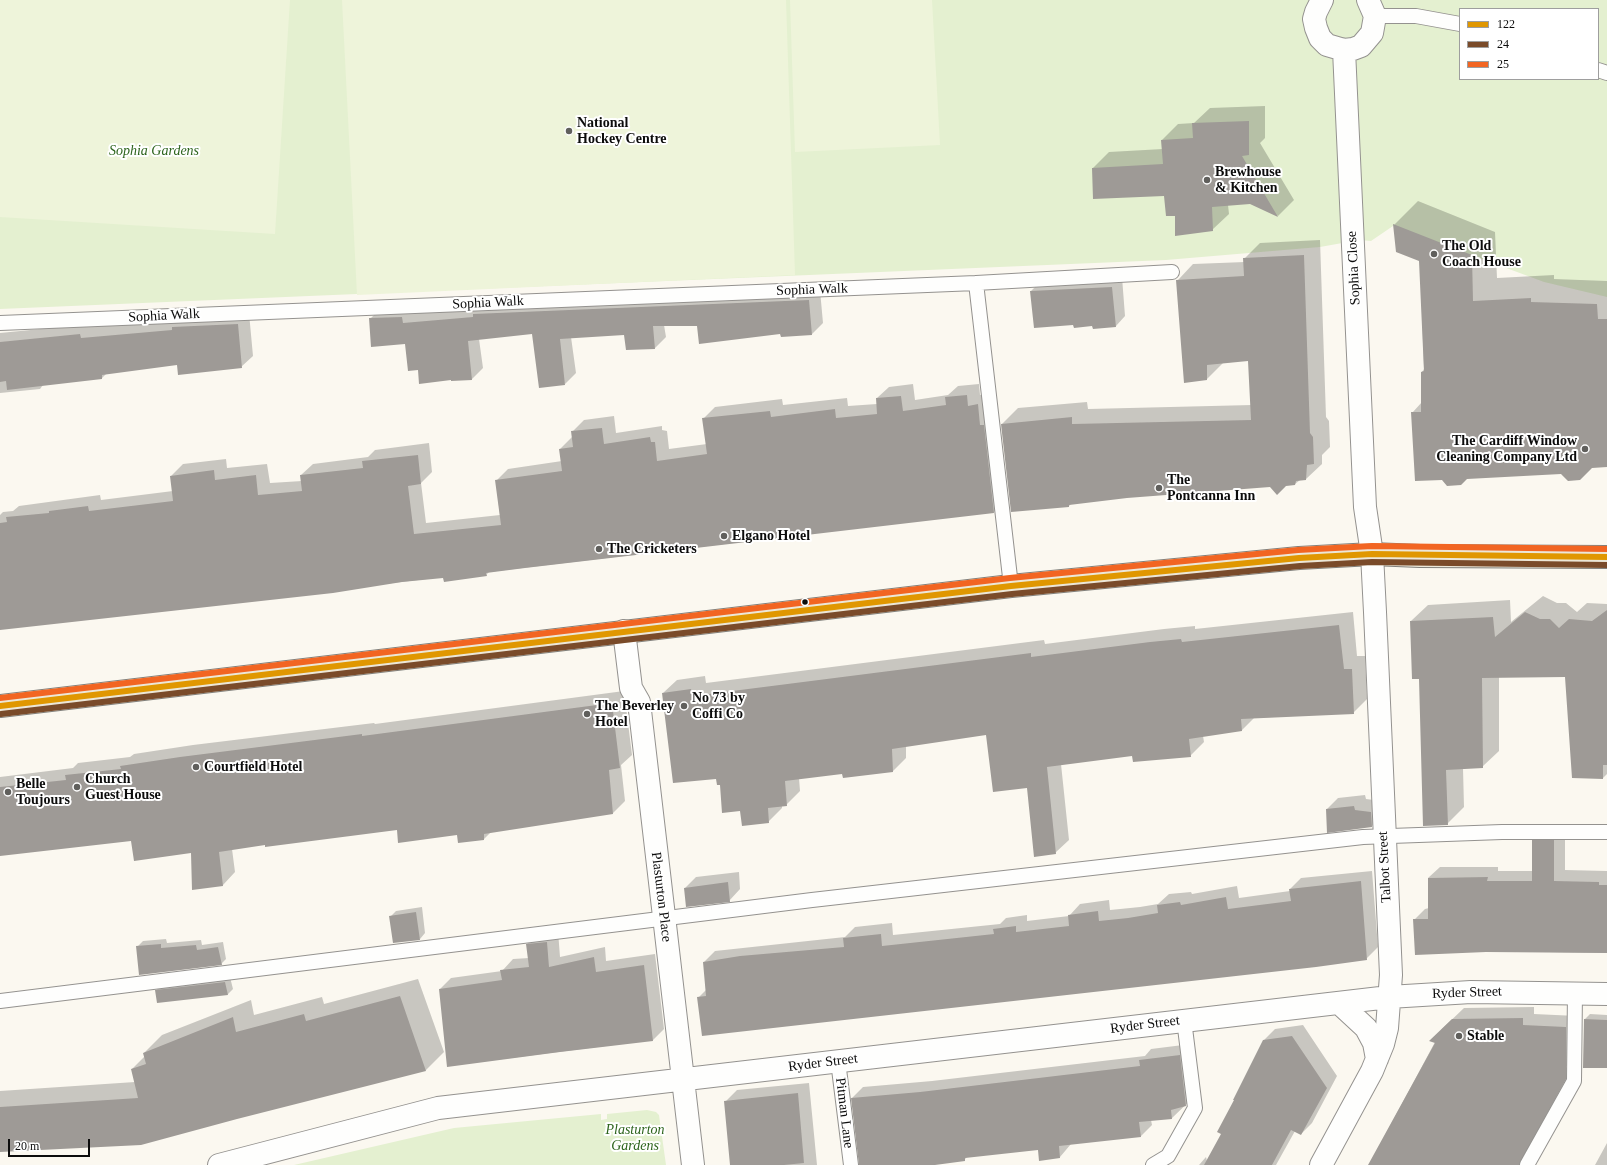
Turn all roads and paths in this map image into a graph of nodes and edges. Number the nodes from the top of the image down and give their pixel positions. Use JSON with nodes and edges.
{"nodes":[{"id":1,"x":1322,"y":0,"type":"edge"},
{"id":2,"x":1371,"y":8,"type":"edge"},
{"id":3,"x":1459,"y":24,"type":"edge"},
{"id":4,"x":1344,"y":50,"type":"junction"},
{"id":5,"x":1172,"y":272,"type":"dead end"},
{"id":6,"x":976,"y":283,"type":"junction"},
{"id":7,"x":0,"y":323,"type":"edge"},
{"id":8,"x":1372,"y":554,"type":"junction"},
{"id":9,"x":1607,"y":557,"type":"edge"},
{"id":10,"x":1011,"y":586,"type":"junction"},
{"id":11,"x":624,"y":631,"type":"junction"},
{"id":12,"x":0,"y":706,"type":"edge"},
{"id":13,"x":1607,"y":832,"type":"edge"},
{"id":14,"x":1384,"y":836,"type":"junction"},
{"id":15,"x":664,"y":918,"type":"junction"},
{"id":16,"x":1575,"y":992,"type":"junction"},
{"id":17,"x":1607,"y":994,"type":"edge"},
{"id":18,"x":1389,"y":997,"type":"junction"},
{"id":19,"x":0,"y":1001,"type":"edge"},
{"id":20,"x":1339,"y":1003,"type":"junction"},
{"id":21,"x":1184,"y":1020,"type":"junction"},
{"id":22,"x":1377,"y":1059,"type":"junction"},
{"id":23,"x":838,"y":1061,"type":"junction"},
{"id":24,"x":684,"y":1081,"type":"junction"},
{"id":25,"x":219,"y":1165,"type":"edge"},
{"id":26,"x":693,"y":1165,"type":"edge"},
{"id":27,"x":851,"y":1165,"type":"edge"},
{"id":28,"x":1153,"y":1165,"type":"edge"},
{"id":29,"x":1320,"y":1165,"type":"edge"},
{"id":30,"x":1527,"y":1165,"type":"edge"}],
"edges":[{"from":1,"to":4,"type":"street"},
{"from":2,"to":3,"type":"lane"},
{"from":2,"to":4,"type":"street"},
{"from":4,"to":8,"type":"street","name":"Sophia Close"},
{"from":5,"to":6,"type":"lane","name":"Sophia Walk"},
{"from":6,"to":7,"type":"lane","name":"Sophia Walk"},
{"from":6,"to":10,"type":"lane"},
{"from":8,"to":9,"type":"main road"},
{"from":8,"to":10,"type":"main road"},
{"from":8,"to":14,"type":"street","name":"Talbot Street"},
{"from":10,"to":11,"type":"main road"},
{"from":11,"to":12,"type":"main road"},
{"from":11,"to":15,"type":"street","name":"Plasturton Place"},
{"from":13,"to":14,"type":"lane"},
{"from":14,"to":15,"type":"lane"},
{"from":14,"to":18,"type":"street","name":"Talbot Street"},
{"from":15,"to":19,"type":"lane"},
{"from":15,"to":24,"type":"street","name":"Plasturton Place"},
{"from":16,"to":17,"type":"street","name":"Ryder Street"},
{"from":16,"to":18,"type":"street","name":"Ryder Street"},
{"from":16,"to":30,"type":"lane"},
{"from":18,"to":20,"type":"street","name":"Ryder Street"},
{"from":18,"to":22,"type":"street","name":"Talbot Street"},
{"from":20,"to":21,"type":"street","name":"Ryder Street"},
{"from":20,"to":22,"type":"street"},
{"from":21,"to":23,"type":"street","name":"Ryder Street"},
{"from":21,"to":28,"type":"lane"},
{"from":22,"to":29,"type":"street","name":"Talbot Street"},
{"from":23,"to":24,"type":"street","name":"Ryder Street"},
{"from":23,"to":27,"type":"lane","name":"Pitman Lane"},
{"from":24,"to":25,"type":"street"},
{"from":24,"to":26,"type":"street","name":"Plasturton Place"}]}
